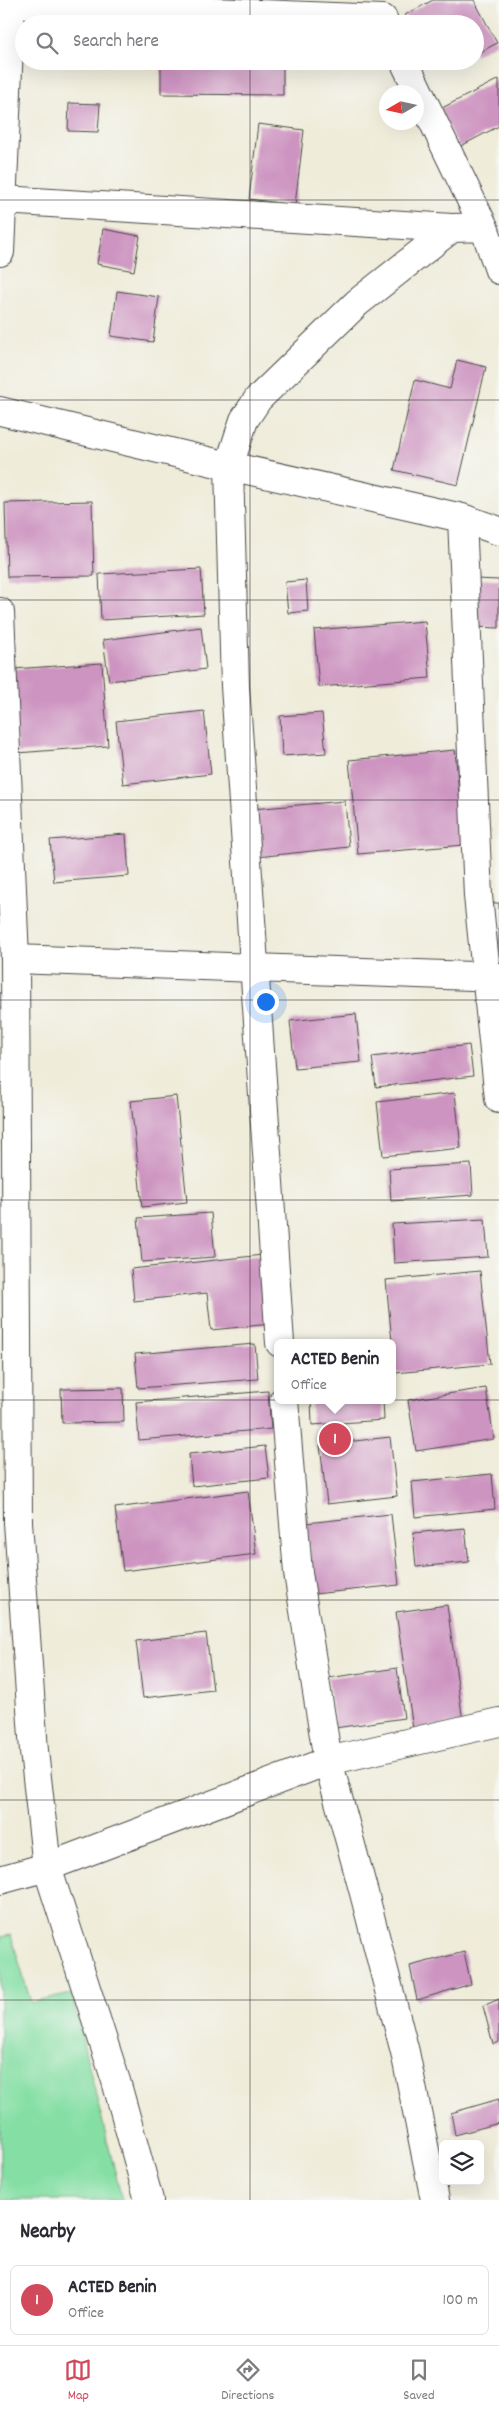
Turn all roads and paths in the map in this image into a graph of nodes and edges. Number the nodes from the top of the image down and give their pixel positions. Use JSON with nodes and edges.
{"nodes":[{"id":1,"x":11,"y":2,"type":"edge"},
{"id":2,"x":381,"y":14,"type":"edge"},
{"id":3,"x":408,"y":70,"type":"edge"},
{"id":4,"x":3,"y":200,"type":"junction"},
{"id":5,"x":484,"y":227,"type":"junction"},
{"id":6,"x":452,"y":228,"type":"junction"},
{"id":7,"x":0,"y":252,"type":"edge"},
{"id":8,"x":499,"y":270,"type":"edge"},
{"id":9,"x":0,"y":411,"type":"edge"},
{"id":10,"x":229,"y":466,"type":"junction"},
{"id":11,"x":462,"y":518,"type":"junction"},
{"id":12,"x":499,"y":531,"type":"edge"},
{"id":13,"x":0,"y":612,"type":"edge"},
{"id":14,"x":15,"y":959,"type":"junction"},
{"id":15,"x":254,"y":966,"type":"junction"},
{"id":16,"x":492,"y":977,"type":"edge"},
{"id":17,"x":499,"y":1099,"type":"edge"},
{"id":18,"x":280,"y":1339,"type":"edge"},
{"id":19,"x":284,"y":1404,"type":"edge"},
{"id":20,"x":9,"y":1524,"type":"edge"},
{"id":21,"x":499,"y":1722,"type":"edge"},
{"id":22,"x":328,"y":1761,"type":"junction"},
{"id":23,"x":47,"y":1867,"type":"junction"},
{"id":24,"x":0,"y":1880,"type":"edge"},
{"id":25,"x":148,"y":2200,"type":"edge"},
{"id":26,"x":435,"y":2200,"type":"edge"}],
"edges":[{"from":1,"to":2,"type":"street"},
{"from":1,"to":4,"type":"street"},
{"from":3,"to":5,"type":"street"},
{"from":4,"to":6,"type":"street"},
{"from":4,"to":7,"type":"street"},
{"from":5,"to":6,"type":"street"},
{"from":5,"to":8,"type":"street"},
{"from":6,"to":10,"type":"street"},
{"from":9,"to":10,"type":"street"},
{"from":10,"to":11,"type":"street"},
{"from":10,"to":15,"type":"street"},
{"from":11,"to":12,"type":"street"},
{"from":11,"to":16,"type":"street"},
{"from":13,"to":14,"type":"street"},
{"from":14,"to":15,"type":"street"},
{"from":14,"to":20,"type":"street"},
{"from":15,"to":16,"type":"street"},
{"from":15,"to":18,"type":"street"},
{"from":16,"to":17,"type":"street"},
{"from":19,"to":22,"type":"street"},
{"from":20,"to":23,"type":"street"},
{"from":21,"to":22,"type":"street"},
{"from":22,"to":23,"type":"street"},
{"from":22,"to":26,"type":"street"},
{"from":23,"to":24,"type":"street"},
{"from":23,"to":25,"type":"street"}]}
